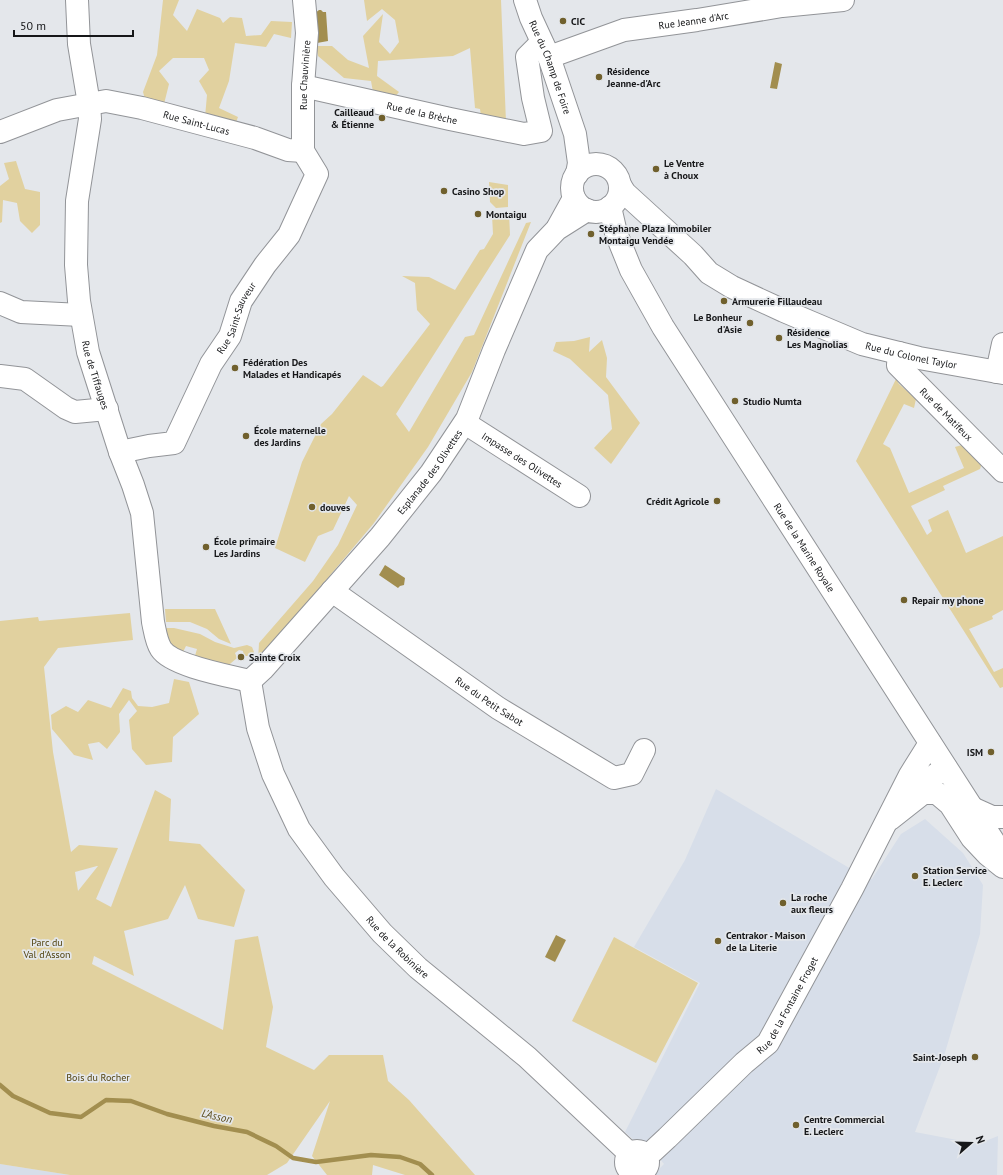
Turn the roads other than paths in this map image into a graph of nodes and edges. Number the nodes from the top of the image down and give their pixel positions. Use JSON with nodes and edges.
{"nodes":[{"id":1,"x":77,"y":0,"type":"edge"},
{"id":2,"x":304,"y":0,"type":"edge"},
{"id":3,"x":525,"y":0,"type":"edge"},
{"id":4,"x":843,"y":0,"type":"edge"},
{"id":5,"x":781,"y":3,"type":"edge"},
{"id":6,"x":545,"y":50,"type":"junction"},
{"id":7,"x":303,"y":86,"type":"junction"},
{"id":8,"x":89,"y":104,"type":"junction"},
{"id":9,"x":0,"y":132,"type":"edge"},
{"id":10,"x":575,"y":134,"type":"junction"},
{"id":11,"x":303,"y":151,"type":"junction"},
{"id":12,"x":597,"y":164,"type":"junction"},
{"id":13,"x":577,"y":174,"type":"junction"},
{"id":14,"x":600,"y":202,"type":"junction"},
{"id":15,"x":0,"y":303,"type":"edge"},
{"id":16,"x":81,"y":315,"type":"junction"},
{"id":17,"x":1003,"y":344,"type":"edge"},
{"id":18,"x":899,"y":354,"type":"junction"},
{"id":19,"x":1000,"y":373,"type":"edge"},
{"id":20,"x":0,"y":376,"type":"edge"},
{"id":21,"x":107,"y":409,"type":"junction"},
{"id":22,"x":465,"y":424,"type":"junction"},
{"id":23,"x":120,"y":452,"type":"junction"},
{"id":24,"x":1003,"y":471,"type":"edge"},
{"id":25,"x":579,"y":496,"type":"dead end"},
{"id":26,"x":332,"y":591,"type":"junction"},
{"id":27,"x":250,"y":681,"type":"junction"},
{"id":28,"x":930,"y":743,"type":"junction"},
{"id":29,"x":644,"y":750,"type":"dead end"},
{"id":30,"x":946,"y":768,"type":"junction"},
{"id":31,"x":972,"y":808,"type":"junction"},
{"id":32,"x":1003,"y":817,"type":"edge"},
{"id":33,"x":886,"y":822,"type":"junction"},
{"id":34,"x":1003,"y":856,"type":"edge"},
{"id":35,"x":1003,"y":867,"type":"edge"},
{"id":36,"x":642,"y":1164,"type":"edge"}],
"edges":[{"from":1,"to":8,"type":"street","name":"Rue de Tiffauges"},
{"from":2,"to":7,"type":"street","name":"Rue Chauvinière"},
{"from":3,"to":6,"type":"street","name":"Rue du Champ de Foire"},
{"from":4,"to":5,"type":"street","name":"Rue Jeanne d'Arc"},
{"from":5,"to":6,"type":"street","name":"Rue Jeanne d'Arc"},
{"from":6,"to":7,"type":"street","name":"Rue de la Brèche"},
{"from":6,"to":10,"type":"street","name":"Rue du Champ de Foire"},
{"from":7,"to":11,"type":"street","name":"Rue Chauvinière"},
{"from":8,"to":9,"type":"street","name":"Rue Saint-Lucas"},
{"from":8,"to":11,"type":"street","name":"Rue Saint-Lucas"},
{"from":8,"to":16,"type":"street","name":"Rue de Tiffauges"},
{"from":10,"to":12,"type":"street","name":"Rue du Champ de Foire"},
{"from":10,"to":13,"type":"street","name":"Rue du Champ de Foire"},
{"from":11,"to":23,"type":"street","name":"Rue Saint-Sauveur"},
{"from":12,"to":13,"type":"street"},
{"from":12,"to":14,"type":"street"},
{"from":13,"to":14,"type":"street"},
{"from":14,"to":18,"type":"street","name":"Rue du Colonel Taylor"},
{"from":14,"to":22,"type":"street","name":"Esplanade des Olivettes"},
{"from":14,"to":28,"type":"street","name":"Rue de la Marine Royale"},
{"from":15,"to":16,"type":"street"},
{"from":16,"to":21,"type":"street","name":"Rue de Tiffauges"},
{"from":17,"to":19,"type":"street"},
{"from":18,"to":19,"type":"street","name":"Rue du Colonel Taylor"},
{"from":18,"to":24,"type":"street","name":"Rue de Matifeux"},
{"from":20,"to":21,"type":"street"},
{"from":21,"to":23,"type":"street","name":"Rue de Tiffauges"},
{"from":22,"to":25,"type":"street","name":"Impasse des Olivettes"},
{"from":22,"to":26,"type":"street","name":"Esplanade des Olivettes"},
{"from":23,"to":27,"type":"street","name":"Rue de Tiffauges"},
{"from":26,"to":27,"type":"street","name":"Esplanade des Olivettes"},
{"from":26,"to":29,"type":"street","name":"Rue du Petit Sabot"},
{"from":27,"to":36,"type":"street","name":"Rue de la Robinière"},
{"from":28,"to":30,"type":"street","name":"Rue de la Marine Royale"},
{"from":28,"to":33,"type":"street","name":"Rue de la Fontaine Froget"},
{"from":30,"to":31,"type":"street","name":"Rue de la Marine Royale"},
{"from":30,"to":33,"type":"street","name":"Rue de la Fontaine Froget"},
{"from":31,"to":32,"type":"street"},
{"from":31,"to":34,"type":"street","name":"Rue de la Marine Royale"},
{"from":33,"to":35,"type":"street","name":"Rue de la Fontaine Froget"},
{"from":33,"to":36,"type":"street","name":"Rue de la Fontaine Froget"}]}
